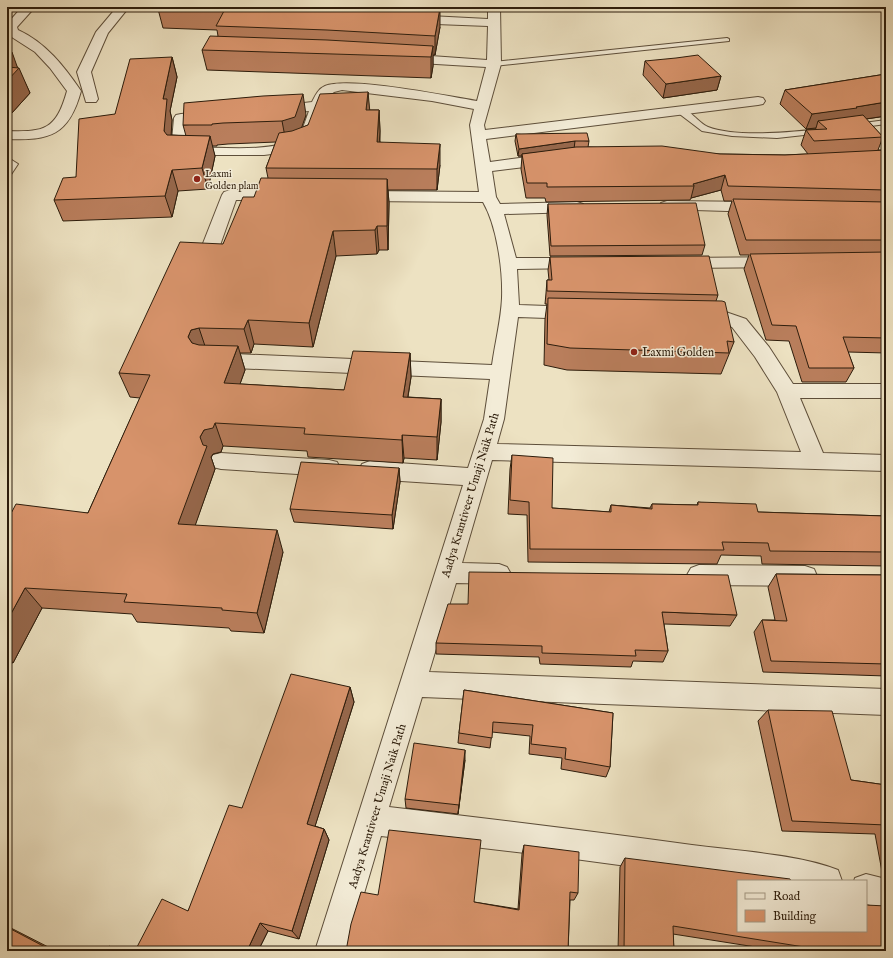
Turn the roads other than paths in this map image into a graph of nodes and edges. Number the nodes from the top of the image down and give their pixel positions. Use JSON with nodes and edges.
{"nodes":[{"id":1,"x":29,"y":7,"type":"edge"},
{"id":2,"x":123,"y":7,"type":"edge"},
{"id":3,"x":494,"y":7,"type":"edge"},
{"id":4,"x":399,"y":18,"type":"edge"},
{"id":5,"x":494,"y":23,"type":"junction"},
{"id":6,"x":728,"y":40,"type":"dead end"},
{"id":7,"x":392,"y":58,"type":"edge"},
{"id":8,"x":494,"y":64,"type":"junction"},
{"id":9,"x":92,"y":99,"type":"dead end"},
{"id":10,"x":758,"y":101,"type":"dead end"},
{"id":11,"x":318,"y":106,"type":"junction"},
{"id":12,"x":482,"y":106,"type":"junction"},
{"id":13,"x":680,"y":110,"type":"junction"},
{"id":14,"x":264,"y":111,"type":"edge"},
{"id":15,"x":226,"y":114,"type":"edge"},
{"id":16,"x":886,"y":122,"type":"edge"},
{"id":17,"x":847,"y":127,"type":"edge"},
{"id":18,"x":832,"y":129,"type":"edge"},
{"id":19,"x":7,"y":135,"type":"edge"},
{"id":20,"x":479,"y":135,"type":"junction"},
{"id":21,"x":567,"y":156,"type":"edge"},
{"id":22,"x":7,"y":160,"type":"edge"},
{"id":23,"x":484,"y":167,"type":"junction"},
{"id":24,"x":7,"y":174,"type":"edge"},
{"id":25,"x":301,"y":196,"type":"edge"},
{"id":26,"x":347,"y":196,"type":"edge"},
{"id":27,"x":491,"y":203,"type":"junction"},
{"id":28,"x":648,"y":206,"type":"edge"},
{"id":29,"x":593,"y":207,"type":"edge"},
{"id":30,"x":774,"y":207,"type":"edge"},
{"id":31,"x":209,"y":251,"type":"edge"},
{"id":32,"x":793,"y":262,"type":"edge"},
{"id":33,"x":595,"y":263,"type":"edge"},
{"id":34,"x":667,"y":263,"type":"edge"},
{"id":35,"x":508,"y":264,"type":"junction"},
{"id":36,"x":509,"y":311,"type":"junction"},
{"id":37,"x":594,"y":313,"type":"edge"},
{"id":38,"x":679,"y":315,"type":"edge"},
{"id":39,"x":207,"y":360,"type":"edge"},
{"id":40,"x":501,"y":372,"type":"junction"},
{"id":41,"x":886,"y":391,"type":"edge"},
{"id":42,"x":786,"y":392,"type":"junction"},
{"id":43,"x":484,"y":452,"type":"junction"},
{"id":44,"x":815,"y":460,"type":"junction"},
{"id":45,"x":221,"y":461,"type":"dead end"},
{"id":46,"x":886,"y":463,"type":"edge"},
{"id":47,"x":476,"y":477,"type":"junction"},
{"id":48,"x":447,"y":573,"type":"junction"},
{"id":49,"x":519,"y":574,"type":"edge"},
{"id":50,"x":678,"y":575,"type":"edge"},
{"id":51,"x":830,"y":576,"type":"edge"},
{"id":52,"x":415,"y":684,"type":"junction"},
{"id":53,"x":886,"y":702,"type":"edge"},
{"id":54,"x":373,"y":820,"type":"junction"},
{"id":55,"x":822,"y":880,"type":"edge"},
{"id":56,"x":867,"y":889,"type":"edge"},
{"id":57,"x":886,"y":894,"type":"edge"},
{"id":58,"x":331,"y":951,"type":"edge"}],
"edges":[{"from":1,"to":19,"type":"street"},
{"from":2,"to":9,"type":"street"},
{"from":3,"to":5,"type":"street","name":"Aadya Krantiveer Umaji Naik Path"},
{"from":4,"to":5,"type":"street"},
{"from":5,"to":8,"type":"street","name":"Aadya Krantiveer Umaji Naik Path"},
{"from":6,"to":8,"type":"lane"},
{"from":7,"to":8,"type":"street"},
{"from":8,"to":12,"type":"street","name":"Aadya Krantiveer Umaji Naik Path"},
{"from":10,"to":13,"type":"street"},
{"from":11,"to":12,"type":"street"},
{"from":11,"to":14,"type":"street"},
{"from":11,"to":15,"type":"street"},
{"from":12,"to":20,"type":"street","name":"Aadya Krantiveer Umaji Naik Path"},
{"from":13,"to":18,"type":"lane"},
{"from":13,"to":20,"type":"street"},
{"from":16,"to":17,"type":"lane"},
{"from":20,"to":23,"type":"street","name":"Aadya Krantiveer Umaji Naik Path"},
{"from":21,"to":23,"type":"street"},
{"from":22,"to":24,"type":"lane"},
{"from":23,"to":27,"type":"street","name":"Aadya Krantiveer Umaji Naik Path"},
{"from":25,"to":31,"type":"street"},
{"from":26,"to":27,"type":"street"},
{"from":27,"to":29,"type":"street"},
{"from":27,"to":35,"type":"street","name":"Aadya Krantiveer Umaji Naik Path"},
{"from":28,"to":30,"type":"street"},
{"from":32,"to":34,"type":"street"},
{"from":33,"to":35,"type":"street"},
{"from":35,"to":36,"type":"street","name":"Aadya Krantiveer Umaji Naik Path"},
{"from":36,"to":37,"type":"street"},
{"from":36,"to":40,"type":"street","name":"Aadya Krantiveer Umaji Naik Path"},
{"from":38,"to":42,"type":"street"},
{"from":39,"to":40,"type":"street"},
{"from":40,"to":43,"type":"street","name":"Aadya Krantiveer Umaji Naik Path"},
{"from":41,"to":42,"type":"street"},
{"from":42,"to":44,"type":"street"},
{"from":43,"to":44,"type":"street"},
{"from":43,"to":47,"type":"street","name":"Aadya Krantiveer Umaji Naik Path"},
{"from":44,"to":46,"type":"street"},
{"from":45,"to":47,"type":"street"},
{"from":47,"to":48,"type":"street","name":"Aadya Krantiveer Umaji Naik Path"},
{"from":48,"to":49,"type":"street"},
{"from":48,"to":52,"type":"street","name":"Aadya Krantiveer Umaji Naik Path"},
{"from":50,"to":51,"type":"street"},
{"from":52,"to":53,"type":"street"},
{"from":52,"to":54,"type":"street","name":"Aadya Krantiveer Umaji Naik Path"},
{"from":54,"to":55,"type":"street"},
{"from":54,"to":58,"type":"street","name":"Aadya Krantiveer Umaji Naik Path"},
{"from":56,"to":57,"type":"street"}]}
